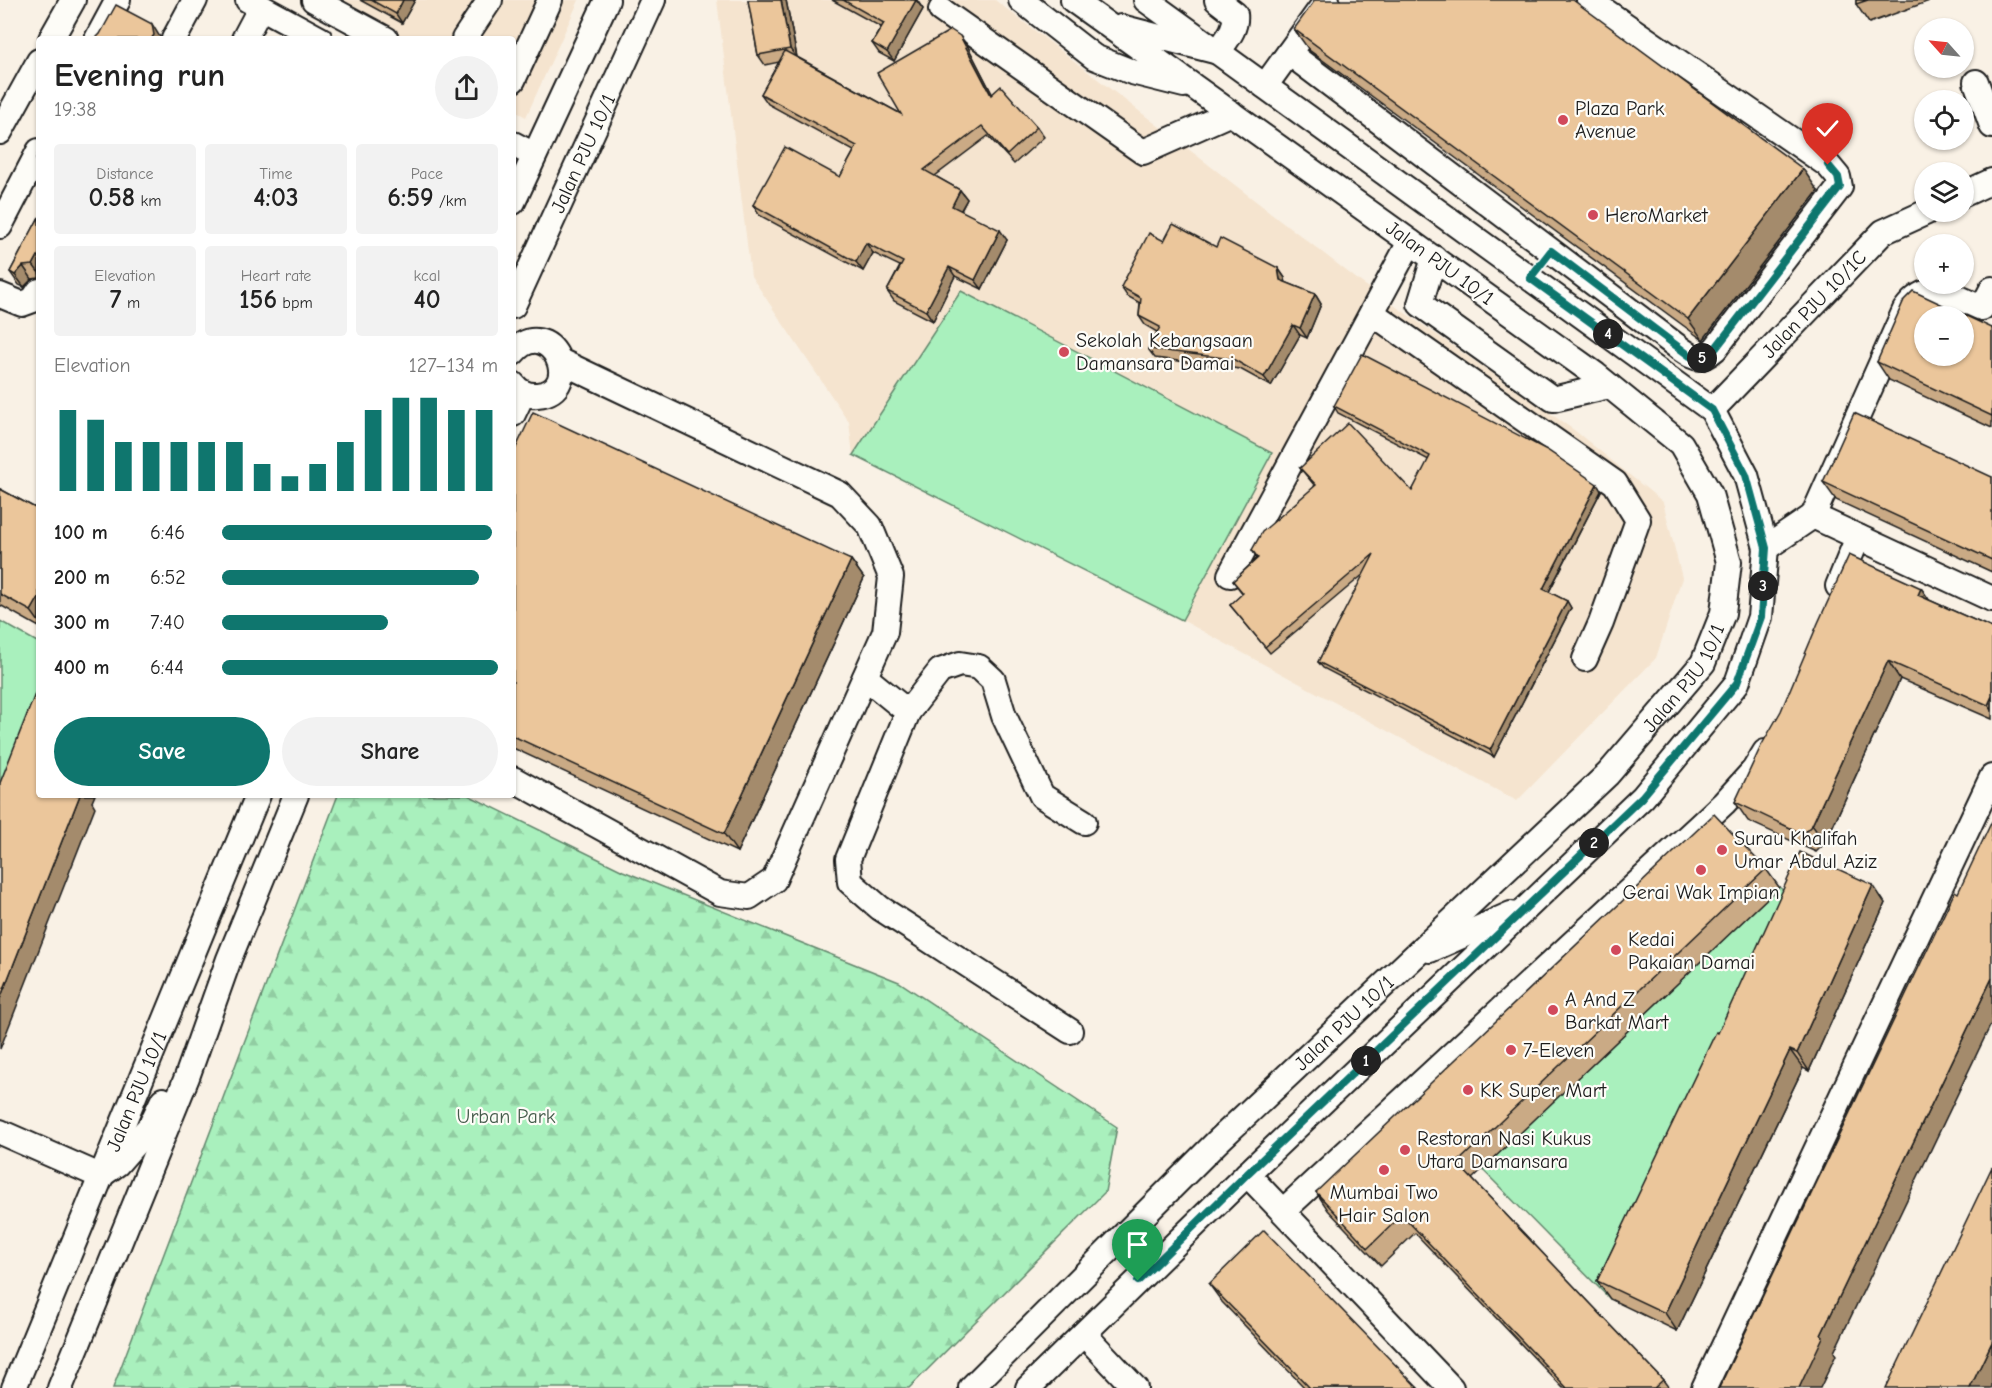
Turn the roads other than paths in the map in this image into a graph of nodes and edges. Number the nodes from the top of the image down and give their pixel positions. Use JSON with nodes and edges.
{"nodes":[{"id":1,"x":73,"y":0,"type":"edge"},
{"id":2,"x":118,"y":0,"type":"edge"},
{"id":3,"x":195,"y":0,"type":"edge"},
{"id":4,"x":314,"y":0,"type":"edge"},
{"id":5,"x":490,"y":0,"type":"edge"},
{"id":6,"x":550,"y":0,"type":"edge"},
{"id":7,"x":607,"y":0,"type":"edge"},
{"id":8,"x":635,"y":0,"type":"edge"},
{"id":9,"x":653,"y":0,"type":"edge"},
{"id":10,"x":1021,"y":0,"type":"edge"},
{"id":11,"x":1073,"y":0,"type":"edge"},
{"id":12,"x":1146,"y":0,"type":"edge"},
{"id":13,"x":1217,"y":0,"type":"edge"},
{"id":14,"x":1327,"y":0,"type":"edge"},
{"id":15,"x":1589,"y":0,"type":"edge"},
{"id":16,"x":255,"y":4,"type":"edge"},
{"id":17,"x":941,"y":10,"type":"dead end"},
{"id":18,"x":1107,"y":24,"type":"junction"},
{"id":19,"x":53,"y":36,"type":"edge"},
{"id":20,"x":99,"y":36,"type":"edge"},
{"id":21,"x":176,"y":36,"type":"edge"},
{"id":22,"x":245,"y":36,"type":"edge"},
{"id":23,"x":314,"y":36,"type":"edge"},
{"id":24,"x":380,"y":36,"type":"edge"},
{"id":25,"x":466,"y":36,"type":"edge"},
{"id":26,"x":1218,"y":52,"type":"junction"},
{"id":27,"x":1289,"y":53,"type":"junction"},
{"id":28,"x":624,"y":60,"type":"junction"},
{"id":29,"x":36,"y":66,"type":"edge"},
{"id":30,"x":516,"y":74,"type":"edge"},
{"id":31,"x":1976,"y":82,"type":"dead end"},
{"id":32,"x":1265,"y":86,"type":"junction"},
{"id":33,"x":1198,"y":88,"type":"junction"},
{"id":34,"x":1231,"y":113,"type":"junction"},
{"id":35,"x":1992,"y":126,"type":"edge"},
{"id":36,"x":0,"y":132,"type":"edge"},
{"id":37,"x":523,"y":150,"type":"edge"},
{"id":38,"x":36,"y":157,"type":"edge"},
{"id":39,"x":1992,"y":181,"type":"edge"},
{"id":40,"x":516,"y":186,"type":"edge"},
{"id":41,"x":1974,"y":189,"type":"edge"},
{"id":42,"x":1914,"y":218,"type":"edge"},
{"id":43,"x":0,"y":226,"type":"edge"},
{"id":44,"x":1410,"y":242,"type":"junction"},
{"id":45,"x":1551,"y":251,"type":"junction"},
{"id":46,"x":1434,"y":258,"type":"junction"},
{"id":47,"x":1530,"y":278,"type":"junction"},
{"id":48,"x":0,"y":294,"type":"edge"},
{"id":49,"x":36,"y":296,"type":"edge"},
{"id":50,"x":1987,"y":298,"type":"edge"},
{"id":51,"x":516,"y":299,"type":"edge"},
{"id":52,"x":1372,"y":313,"type":"junction"},
{"id":53,"x":520,"y":342,"type":"edge"},
{"id":54,"x":560,"y":362,"type":"junction"},
{"id":55,"x":1609,"y":386,"type":"junction"},
{"id":56,"x":516,"y":397,"type":"edge"},
{"id":57,"x":1712,"y":410,"type":"junction"},
{"id":58,"x":1813,"y":516,"type":"junction"},
{"id":59,"x":1858,"y":537,"type":"junction"},
{"id":60,"x":1766,"y":548,"type":"junction"},
{"id":61,"x":1230,"y":575,"type":"dead end"},
{"id":62,"x":1992,"y":599,"type":"edge"},
{"id":63,"x":1831,"y":603,"type":"edge"},
{"id":64,"x":1585,"y":659,"type":"dead end"},
{"id":65,"x":865,"y":677,"type":"junction"},
{"id":66,"x":908,"y":712,"type":"junction"},
{"id":67,"x":1776,"y":733,"type":"edge"},
{"id":68,"x":1992,"y":777,"type":"edge"},
{"id":69,"x":516,"y":781,"type":"edge"},
{"id":70,"x":257,"y":798,"type":"edge"},
{"id":71,"x":295,"y":798,"type":"edge"},
{"id":72,"x":1084,"y":822,"type":"dead end"},
{"id":73,"x":1527,"y":907,"type":"junction"},
{"id":74,"x":1412,"y":958,"type":"junction"},
{"id":75,"x":229,"y":959,"type":"junction"},
{"id":76,"x":1070,"y":1031,"type":"dead end"},
{"id":77,"x":0,"y":1132,"type":"edge"},
{"id":78,"x":1247,"y":1174,"type":"junction"},
{"id":79,"x":100,"y":1176,"type":"junction"},
{"id":80,"x":1283,"y":1211,"type":"junction"},
{"id":81,"x":1084,"y":1334,"type":"junction"},
{"id":82,"x":14,"y":1388,"type":"edge"},
{"id":83,"x":60,"y":1388,"type":"edge"},
{"id":84,"x":971,"y":1388,"type":"edge"},
{"id":85,"x":1028,"y":1388,"type":"edge"},
{"id":86,"x":1135,"y":1388,"type":"edge"},
{"id":87,"x":1451,"y":1388,"type":"edge"},
{"id":88,"x":1704,"y":1388,"type":"edge"}],
"edges":[{"from":1,"to":19,"type":"street"},
{"from":2,"to":20,"type":"street"},
{"from":3,"to":21,"type":"street"},
{"from":4,"to":24,"type":"street"},
{"from":5,"to":25,"type":"street"},
{"from":6,"to":30,"type":"street"},
{"from":7,"to":37,"type":"street"},
{"from":8,"to":28,"type":"street"},
{"from":9,"to":28,"type":"street","name":"Jalan PJU 10/1"},
{"from":10,"to":33,"type":"street"},
{"from":11,"to":18,"type":"street","name":"Jalan PJU 10/1"},
{"from":12,"to":26,"type":"street","name":"Jalan PJU 10/1"},
{"from":13,"to":26,"type":"street"},
{"from":14,"to":27,"type":"street"},
{"from":15,"to":45,"type":"street"},
{"from":16,"to":22,"type":"street"},
{"from":16,"to":23,"type":"street"},
{"from":17,"to":34,"type":"street"},
{"from":18,"to":26,"type":"street"},
{"from":18,"to":33,"type":"street","name":"Jalan PJU 10/1"},
{"from":26,"to":32,"type":"street","name":"Jalan PJU 10/1"},
{"from":27,"to":32,"type":"street"},
{"from":27,"to":45,"type":"street"},
{"from":28,"to":51,"type":"street","name":"Jalan PJU 10/1"},
{"from":29,"to":36,"type":"street"},
{"from":31,"to":35,"type":"street"},
{"from":32,"to":47,"type":"street","name":"Jalan PJU 10/1"},
{"from":33,"to":34,"type":"street","name":"Jalan PJU 10/1"},
{"from":34,"to":44,"type":"street","name":"Jalan PJU 10/1"},
{"from":37,"to":40,"type":"street"},
{"from":38,"to":43,"type":"street"},
{"from":39,"to":41,"type":"street"},
{"from":42,"to":57,"type":"street","name":"Jalan PJU 10/1C"},
{"from":44,"to":46,"type":"street","name":"Jalan PJU 10/1"},
{"from":44,"to":52,"type":"street"},
{"from":45,"to":47,"type":"street"},
{"from":46,"to":55,"type":"street","name":"Jalan PJU 10/1"},
{"from":46,"to":55,"type":"street"},
{"from":47,"to":57,"type":"street","name":"Jalan PJU 10/1"},
{"from":48,"to":49,"type":"street"},
{"from":50,"to":58,"type":"street"},
{"from":52,"to":61,"type":"street"},
{"from":52,"to":64,"type":"street"},
{"from":53,"to":54,"type":"street"},
{"from":54,"to":56,"type":"street"},
{"from":54,"to":65,"type":"street"},
{"from":55,"to":74,"type":"street","name":"Jalan PJU 10/1"},
{"from":57,"to":60,"type":"street","name":"Jalan PJU 10/1"},
{"from":58,"to":59,"type":"street"},
{"from":58,"to":60,"type":"street"},
{"from":59,"to":62,"type":"street"},
{"from":59,"to":63,"type":"street"},
{"from":60,"to":73,"type":"street","name":"Jalan PJU 10/1"},
{"from":65,"to":66,"type":"street"},
{"from":65,"to":69,"type":"street"},
{"from":66,"to":72,"type":"street"},
{"from":66,"to":76,"type":"street"},
{"from":67,"to":80,"type":"street"},
{"from":68,"to":88,"type":"street"},
{"from":70,"to":79,"type":"street","name":"Jalan PJU 10/1"},
{"from":71,"to":75,"type":"street"},
{"from":73,"to":74,"type":"street"},
{"from":73,"to":78,"type":"street","name":"Jalan PJU 10/1"},
{"from":74,"to":84,"type":"street","name":"Jalan PJU 10/1"},
{"from":75,"to":79,"type":"street"},
{"from":75,"to":83,"type":"street"},
{"from":77,"to":79,"type":"street"},
{"from":78,"to":80,"type":"street"},
{"from":78,"to":81,"type":"street","name":"Jalan PJU 10/1"},
{"from":79,"to":82,"type":"street","name":"Jalan PJU 10/1"},
{"from":80,"to":87,"type":"street"},
{"from":81,"to":85,"type":"street","name":"Jalan PJU 10/1"},
{"from":81,"to":86,"type":"street"}]}
